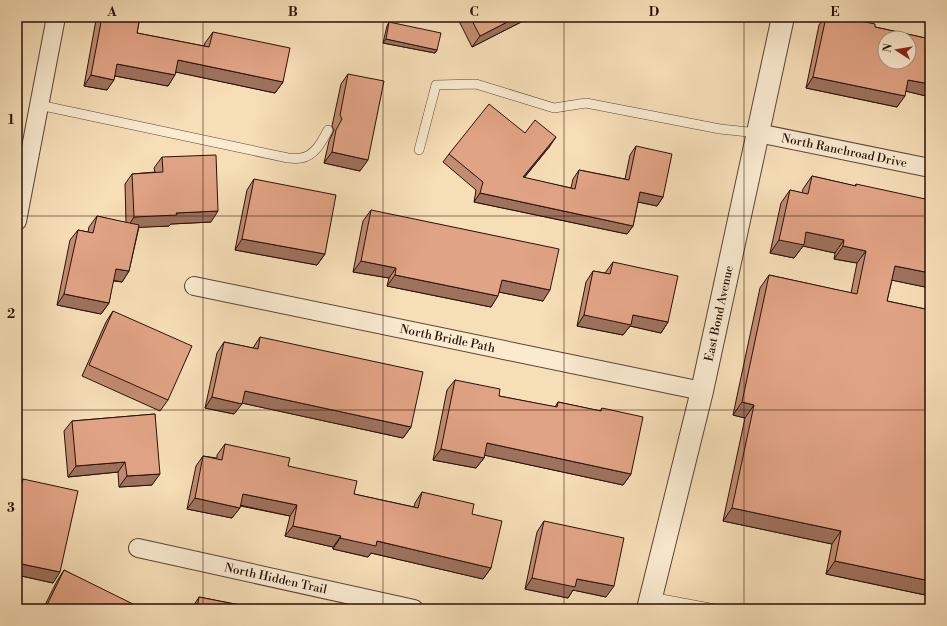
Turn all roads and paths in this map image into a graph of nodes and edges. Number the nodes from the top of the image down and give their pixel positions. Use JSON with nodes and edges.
{"nodes":[{"id":1,"x":56,"y":17,"type":"edge"},
{"id":2,"x":783,"y":17,"type":"edge"},
{"id":3,"x":39,"y":105,"type":"junction"},
{"id":4,"x":328,"y":130,"type":"dead end"},
{"id":5,"x":758,"y":133,"type":"junction"},
{"id":6,"x":419,"y":150,"type":"dead end"},
{"id":7,"x":930,"y":168,"type":"edge"},
{"id":8,"x":17,"y":221,"type":"edge"},
{"id":9,"x":194,"y":286,"type":"dead end"},
{"id":10,"x":702,"y":391,"type":"junction"},
{"id":11,"x":138,"y":548,"type":"dead end"},
{"id":12,"x":650,"y":603,"type":"edge"},
{"id":13,"x":414,"y":609,"type":"edge"},
{"id":14,"x":715,"y":609,"type":"edge"}],
"edges":[{"from":1,"to":3,"type":"street"},
{"from":2,"to":5,"type":"street","name":"East Bond Avenue"},
{"from":3,"to":4,"type":"lane"},
{"from":3,"to":8,"type":"street"},
{"from":5,"to":6,"type":"lane"},
{"from":5,"to":7,"type":"street","name":"North Ranchroad Drive"},
{"from":5,"to":10,"type":"street","name":"East Bond Avenue"},
{"from":9,"to":10,"type":"street","name":"North Bridle Path"},
{"from":10,"to":12,"type":"street","name":"East Bond Avenue"},
{"from":11,"to":13,"type":"street","name":"North Hidden Trail"},
{"from":12,"to":14,"type":"lane"}]}
